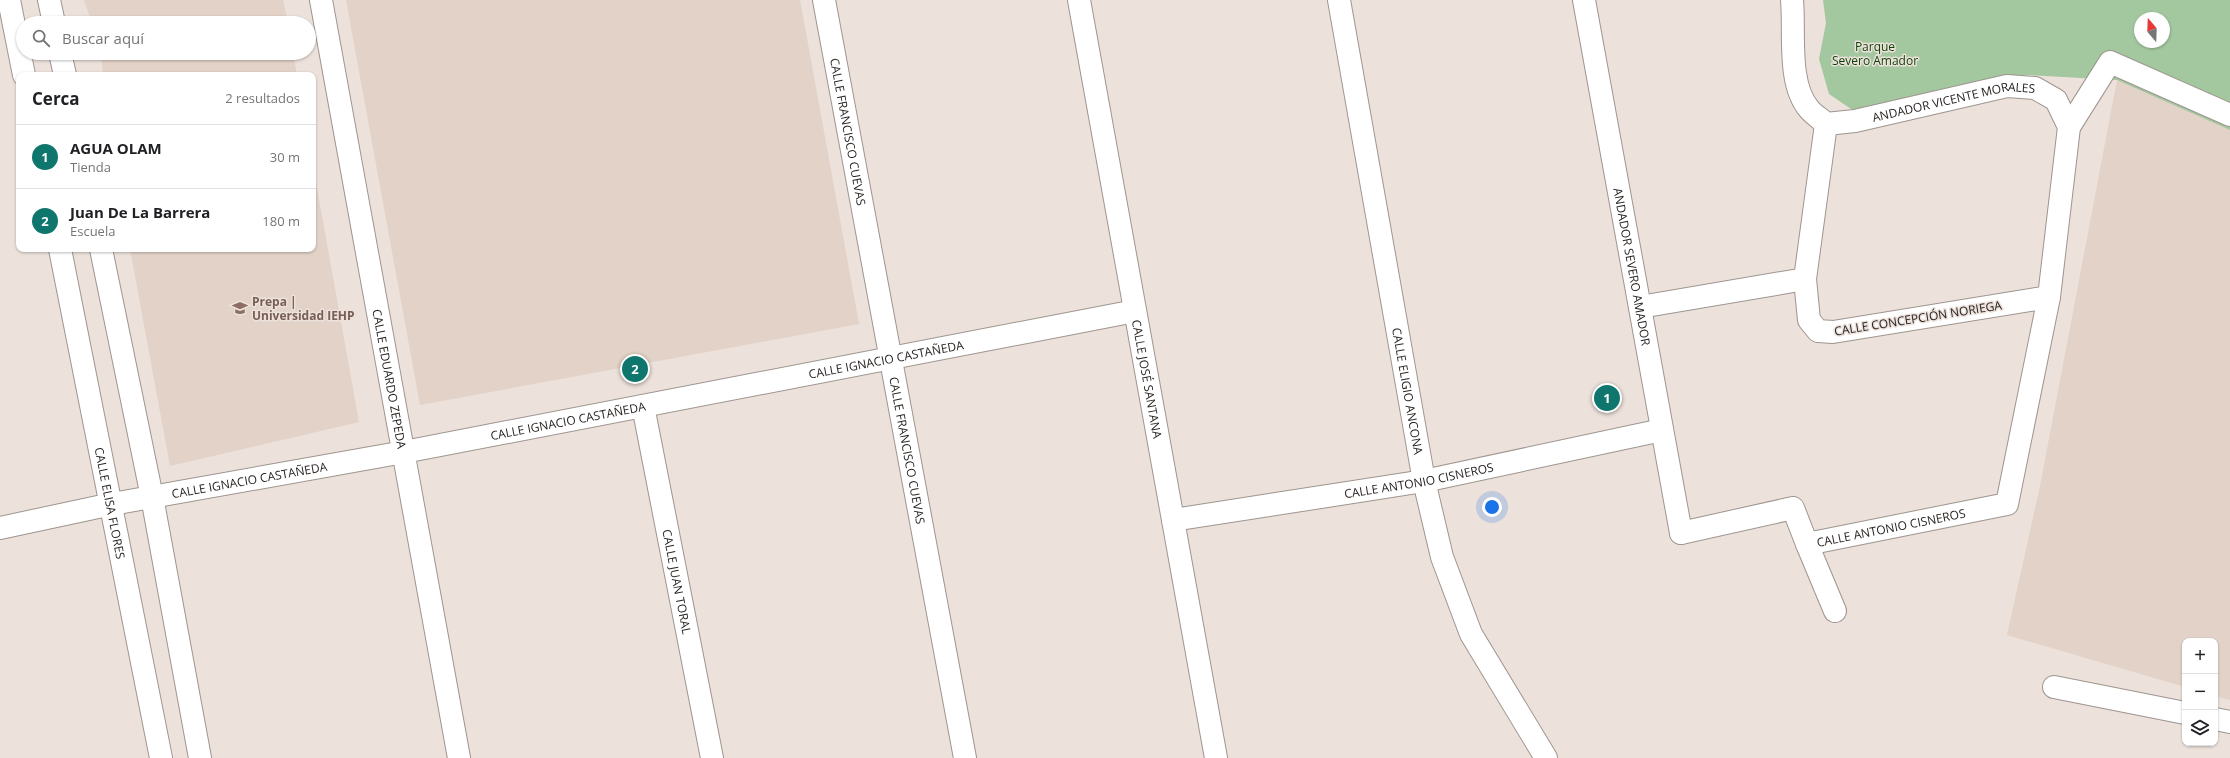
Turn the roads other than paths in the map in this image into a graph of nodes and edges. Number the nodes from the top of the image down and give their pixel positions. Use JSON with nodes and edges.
{"nodes":[{"id":1,"x":9,"y":0,"type":"edge"},
{"id":2,"x":49,"y":0,"type":"edge"},
{"id":3,"x":321,"y":0,"type":"edge"},
{"id":4,"x":824,"y":0,"type":"edge"},
{"id":5,"x":1079,"y":0,"type":"edge"},
{"id":6,"x":1339,"y":0,"type":"edge"},
{"id":7,"x":1584,"y":0,"type":"edge"},
{"id":8,"x":1792,"y":0,"type":"edge"},
{"id":9,"x":52,"y":16,"type":"edge"},
{"id":10,"x":16,"y":35,"type":"edge"},
{"id":11,"x":21,"y":60,"type":"edge"},
{"id":12,"x":62,"y":60,"type":"edge"},
{"id":13,"x":23,"y":72,"type":"edge"},
{"id":14,"x":64,"y":72,"type":"edge"},
{"id":15,"x":2230,"y":115,"type":"edge"},
{"id":16,"x":1826,"y":124,"type":"junction"},
{"id":17,"x":2069,"y":127,"type":"junction"},
{"id":18,"x":61,"y":252,"type":"edge"},
{"id":19,"x":102,"y":252,"type":"edge"},
{"id":20,"x":1805,"y":279,"type":"junction"},
{"id":21,"x":2049,"y":297,"type":"junction"},
{"id":22,"x":1640,"y":307,"type":"junction"},
{"id":23,"x":1135,"y":311,"type":"junction"},
{"id":24,"x":891,"y":358,"type":"junction"},
{"id":25,"x":643,"y":406,"type":"junction"},
{"id":26,"x":1662,"y":430,"type":"junction"},
{"id":27,"x":404,"y":452,"type":"junction"},
{"id":28,"x":1424,"y":482,"type":"junction"},
{"id":29,"x":152,"y":497,"type":"junction"},
{"id":30,"x":112,"y":504,"type":"junction"},
{"id":31,"x":1173,"y":520,"type":"junction"},
{"id":32,"x":0,"y":528,"type":"edge"},
{"id":33,"x":1681,"y":533,"type":"joint"},
{"id":34,"x":1808,"y":544,"type":"junction"},
{"id":35,"x":1835,"y":611,"type":"dead end"},
{"id":36,"x":2054,"y":687,"type":"dead end"},
{"id":37,"x":2182,"y":712,"type":"edge"},
{"id":38,"x":2218,"y":720,"type":"edge"},
{"id":39,"x":2230,"y":722,"type":"edge"},
{"id":40,"x":161,"y":758,"type":"edge"},
{"id":41,"x":200,"y":758,"type":"edge"},
{"id":42,"x":459,"y":758,"type":"edge"},
{"id":43,"x":712,"y":758,"type":"edge"},
{"id":44,"x":965,"y":758,"type":"edge"},
{"id":45,"x":1216,"y":758,"type":"edge"},
{"id":46,"x":1546,"y":758,"type":"edge"}],
"edges":[{"from":1,"to":10,"type":"street"},
{"from":2,"to":9,"type":"street"},
{"from":3,"to":27,"type":"street","name":"CALLE EDUARDO ZEPEDA"},
{"from":4,"to":24,"type":"street","name":"CALLE FRANCISCO CUEVAS"},
{"from":5,"to":23,"type":"street","name":"CALLE JOSÉ SANTANA"},
{"from":6,"to":28,"type":"street","name":"CALLE ELIGIO ANCONA"},
{"from":7,"to":22,"type":"street","name":"ANDADOR SEVERO AMADOR"},
{"from":8,"to":16,"type":"street"},
{"from":11,"to":13,"type":"street"},
{"from":12,"to":14,"type":"street"},
{"from":15,"to":17,"type":"street"},
{"from":16,"to":17,"type":"street","name":"ANDADOR VICENTE MORALES"},
{"from":16,"to":20,"type":"street","name":"CALLE CONCEPCIÓN NORIEGA"},
{"from":17,"to":21,"type":"street"},
{"from":18,"to":30,"type":"street","name":"CALLE ELISA FLORES"},
{"from":19,"to":29,"type":"street"},
{"from":20,"to":21,"type":"street","name":"CALLE CONCEPCIÓN NORIEGA"},
{"from":20,"to":22,"type":"street"},
{"from":21,"to":34,"type":"street","name":"CALLE ANTONIO CISNEROS"},
{"from":22,"to":26,"type":"street","name":"ANDADOR SEVERO AMADOR"},
{"from":23,"to":24,"type":"street","name":"CALLE IGNACIO CASTAÑEDA"},
{"from":23,"to":31,"type":"street","name":"CALLE JOSÉ SANTANA"},
{"from":24,"to":25,"type":"street","name":"CALLE IGNACIO CASTAÑEDA"},
{"from":24,"to":44,"type":"street","name":"CALLE FRANCISCO CUEVAS"},
{"from":25,"to":27,"type":"street","name":"CALLE IGNACIO CASTAÑEDA"},
{"from":25,"to":43,"type":"street","name":"CALLE JUAN TORAL"},
{"from":26,"to":28,"type":"street","name":"CALLE ANTONIO CISNEROS"},
{"from":26,"to":33,"type":"street","name":"ANDADOR SEVERO AMADOR"},
{"from":27,"to":29,"type":"street","name":"CALLE IGNACIO CASTAÑEDA"},
{"from":27,"to":42,"type":"street","name":"CALLE EDUARDO ZEPEDA"},
{"from":28,"to":31,"type":"street","name":"CALLE ANTONIO CISNEROS"},
{"from":28,"to":46,"type":"street","name":"CALLE ELIGIO ANCONA"},
{"from":29,"to":30,"type":"street","name":"CALLE IGNACIO CASTAÑEDA"},
{"from":29,"to":41,"type":"street"},
{"from":30,"to":32,"type":"street","name":"CALLE IGNACIO CASTAÑEDA"},
{"from":30,"to":40,"type":"street","name":"CALLE ELISA FLORES"},
{"from":31,"to":45,"type":"street","name":"CALLE JOSÉ SANTANA"},
{"from":33,"to":34,"type":"street","name":"CALLE ANTONIO CISNEROS"},
{"from":34,"to":35,"type":"street"},
{"from":36,"to":37,"type":"street"},
{"from":38,"to":39,"type":"street"}]}
